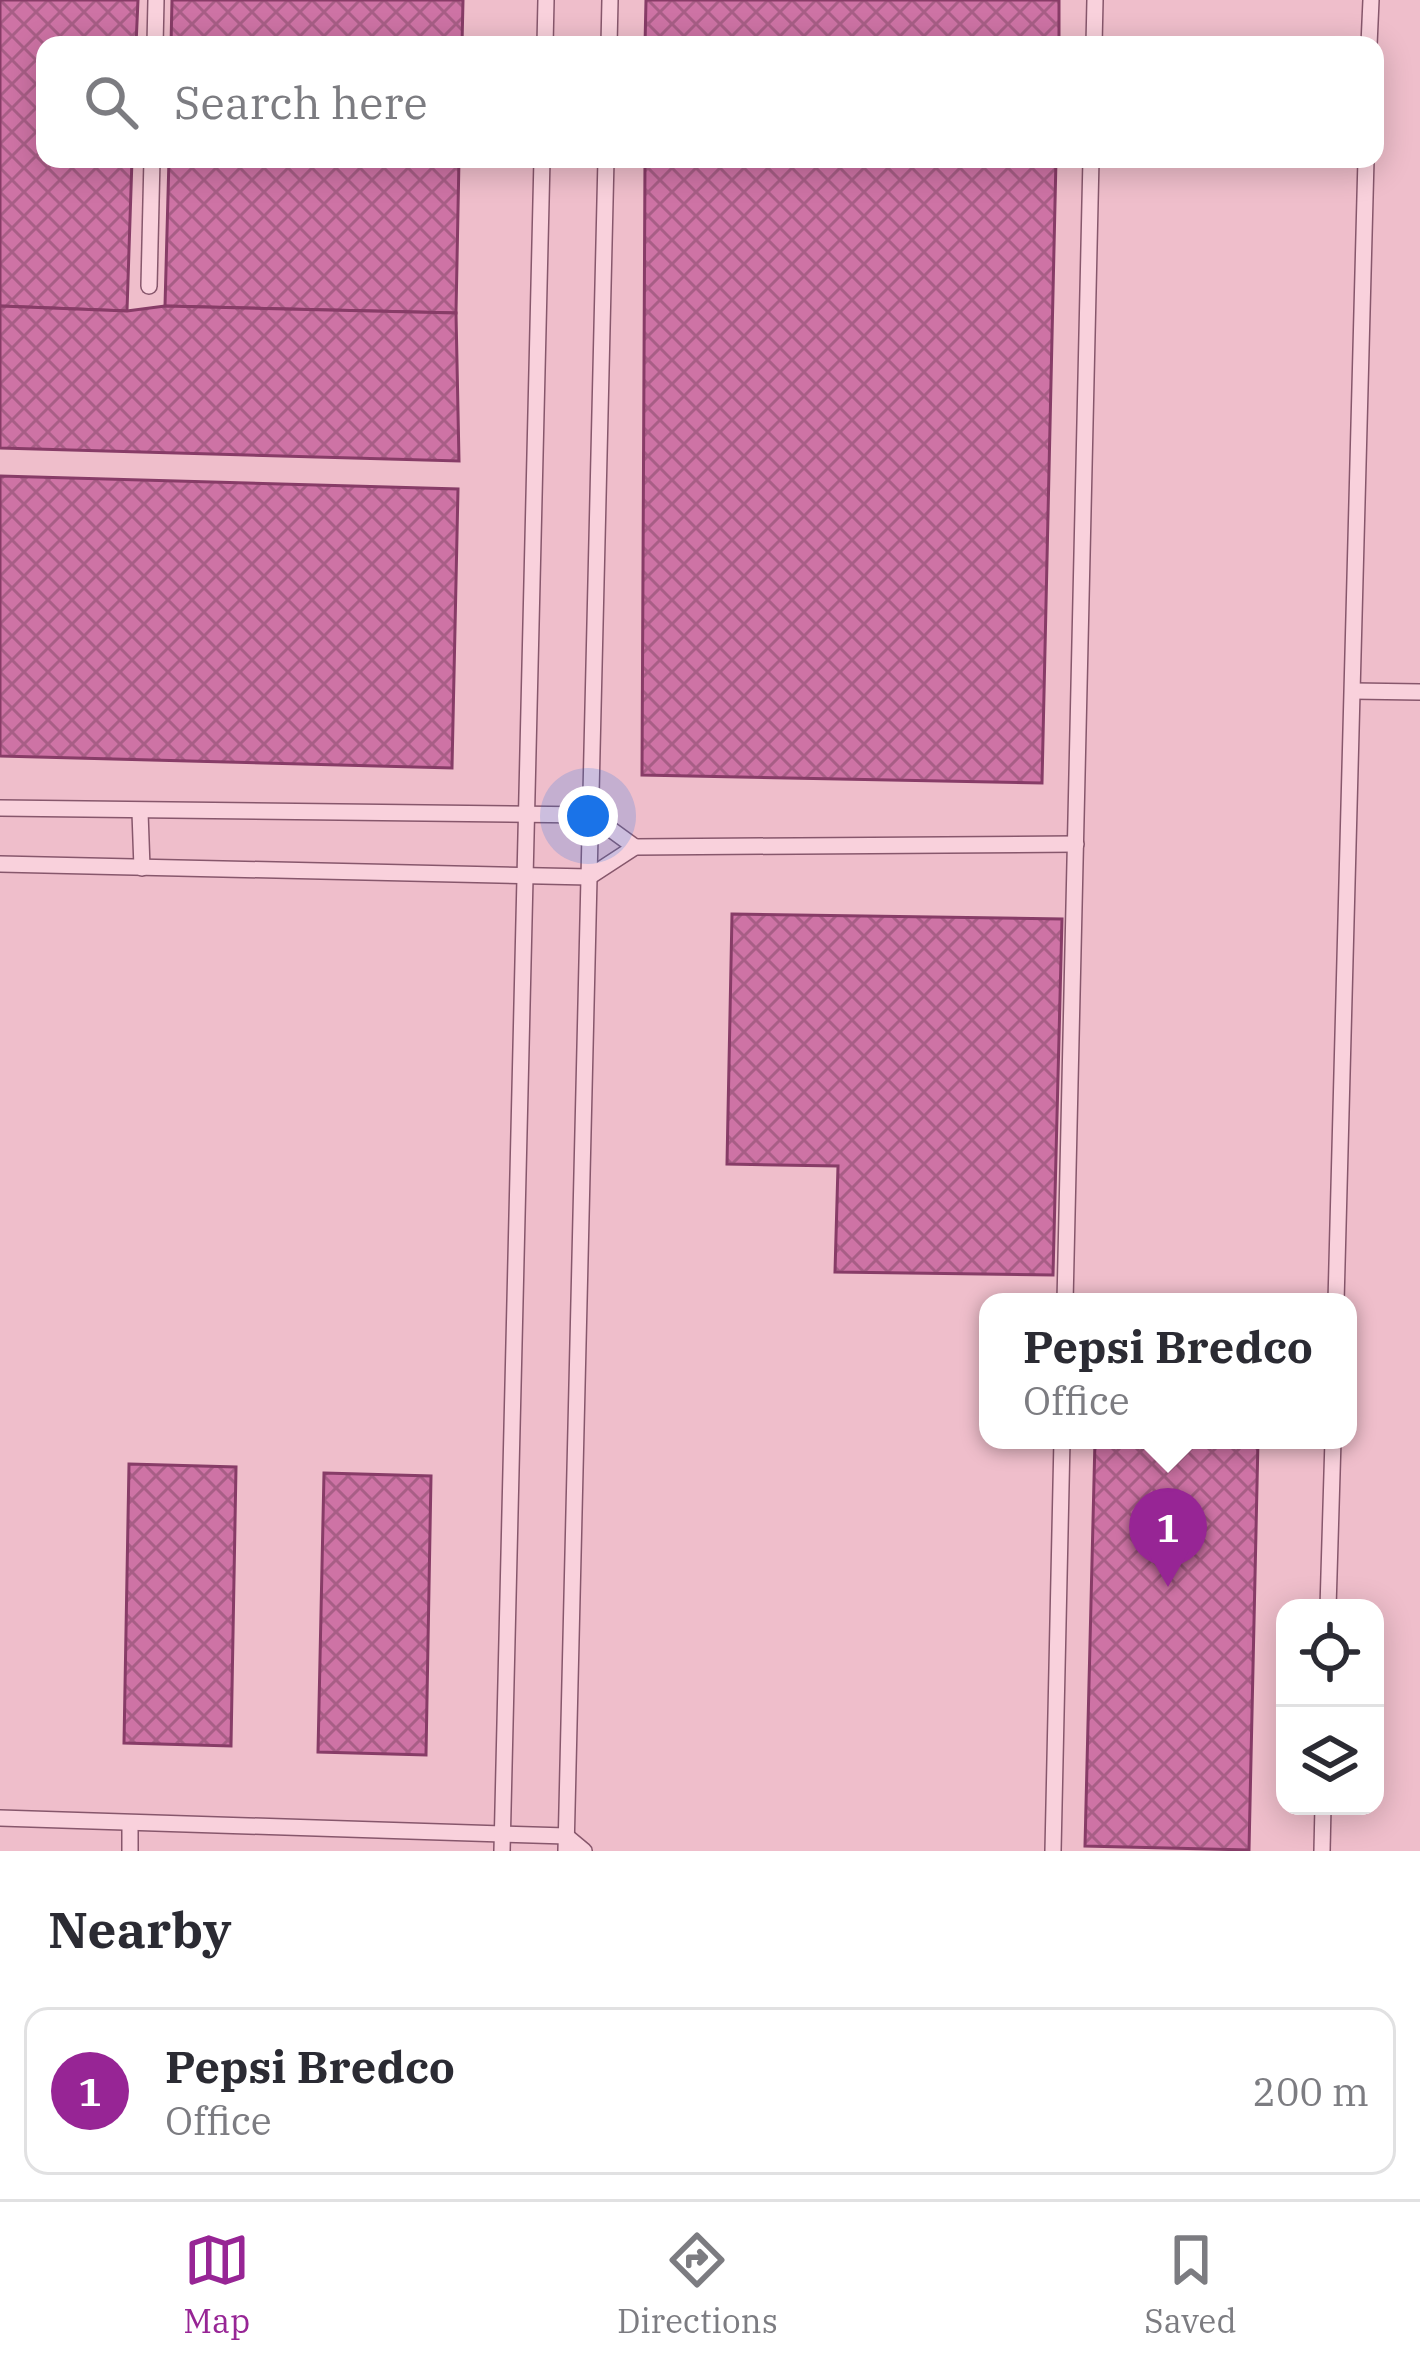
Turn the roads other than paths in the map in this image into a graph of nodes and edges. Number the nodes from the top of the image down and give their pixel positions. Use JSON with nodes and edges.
{"nodes":[{"id":1,"x":156,"y":0,"type":"edge"},
{"id":2,"x":546,"y":0,"type":"edge"},
{"id":3,"x":610,"y":0,"type":"edge"},
{"id":4,"x":1095,"y":0,"type":"edge"},
{"id":5,"x":1371,"y":0,"type":"edge"},
{"id":6,"x":154,"y":36,"type":"edge"},
{"id":7,"x":545,"y":36,"type":"edge"},
{"id":8,"x":609,"y":36,"type":"edge"},
{"id":9,"x":1094,"y":36,"type":"edge"},
{"id":10,"x":1370,"y":36,"type":"edge"},
{"id":11,"x":152,"y":168,"type":"edge"},
{"id":12,"x":542,"y":168,"type":"edge"},
{"id":13,"x":606,"y":168,"type":"edge"},
{"id":14,"x":1091,"y":168,"type":"edge"},
{"id":15,"x":1366,"y":168,"type":"edge"},
{"id":16,"x":149,"y":286,"type":"dead end"},
{"id":17,"x":1352,"y":692,"type":"junction"},
{"id":18,"x":1420,"y":692,"type":"edge"},
{"id":19,"x":0,"y":808,"type":"edge"},
{"id":20,"x":140,"y":812,"type":"junction"},
{"id":21,"x":526,"y":814,"type":"junction"},
{"id":22,"x":591,"y":815,"type":"junction"},
{"id":23,"x":1076,"y":844,"type":"junction"},
{"id":24,"x":635,"y":847,"type":"junction"},
{"id":25,"x":0,"y":865,"type":"edge"},
{"id":26,"x":142,"y":868,"type":"junction"},
{"id":27,"x":525,"y":876,"type":"junction"},
{"id":28,"x":589,"y":878,"type":"junction"},
{"id":29,"x":1065,"y":1293,"type":"edge"},
{"id":30,"x":1336,"y":1293,"type":"edge"},
{"id":31,"x":1062,"y":1449,"type":"edge"},
{"id":32,"x":1333,"y":1449,"type":"edge"},
{"id":33,"x":1328,"y":1599,"type":"edge"},
{"id":34,"x":1323,"y":1815,"type":"edge"},
{"id":35,"x":0,"y":1818,"type":"edge"},
{"id":36,"x":130,"y":1822,"type":"junction"},
{"id":37,"x":502,"y":1842,"type":"edge"},
{"id":38,"x":566,"y":1844,"type":"edge"},
{"id":39,"x":130,"y":1851,"type":"edge"},
{"id":40,"x":584,"y":1851,"type":"edge"},
{"id":41,"x":1053,"y":1851,"type":"edge"},
{"id":42,"x":1322,"y":1851,"type":"edge"}],
"edges":[{"from":1,"to":6,"type":"lane"},
{"from":2,"to":7,"type":"lane"},
{"from":3,"to":8,"type":"lane"},
{"from":4,"to":9,"type":"lane"},
{"from":5,"to":10,"type":"lane"},
{"from":11,"to":16,"type":"lane"},
{"from":12,"to":21,"type":"lane"},
{"from":13,"to":22,"type":"lane"},
{"from":14,"to":23,"type":"lane"},
{"from":15,"to":17,"type":"lane"},
{"from":17,"to":18,"type":"lane"},
{"from":17,"to":30,"type":"lane"},
{"from":19,"to":20,"type":"lane"},
{"from":20,"to":21,"type":"lane"},
{"from":20,"to":26,"type":"lane"},
{"from":21,"to":22,"type":"lane"},
{"from":21,"to":27,"type":"lane"},
{"from":22,"to":24,"type":"lane"},
{"from":22,"to":28,"type":"lane"},
{"from":23,"to":24,"type":"lane"},
{"from":23,"to":29,"type":"lane"},
{"from":24,"to":28,"type":"lane"},
{"from":25,"to":26,"type":"lane"},
{"from":26,"to":27,"type":"lane"},
{"from":27,"to":28,"type":"lane"},
{"from":27,"to":37,"type":"lane"},
{"from":28,"to":38,"type":"lane"},
{"from":31,"to":41,"type":"lane"},
{"from":32,"to":33,"type":"lane"},
{"from":34,"to":42,"type":"lane"},
{"from":35,"to":36,"type":"lane"},
{"from":36,"to":37,"type":"lane"},
{"from":36,"to":39,"type":"lane"},
{"from":37,"to":38,"type":"lane"},
{"from":38,"to":40,"type":"lane"}]}
